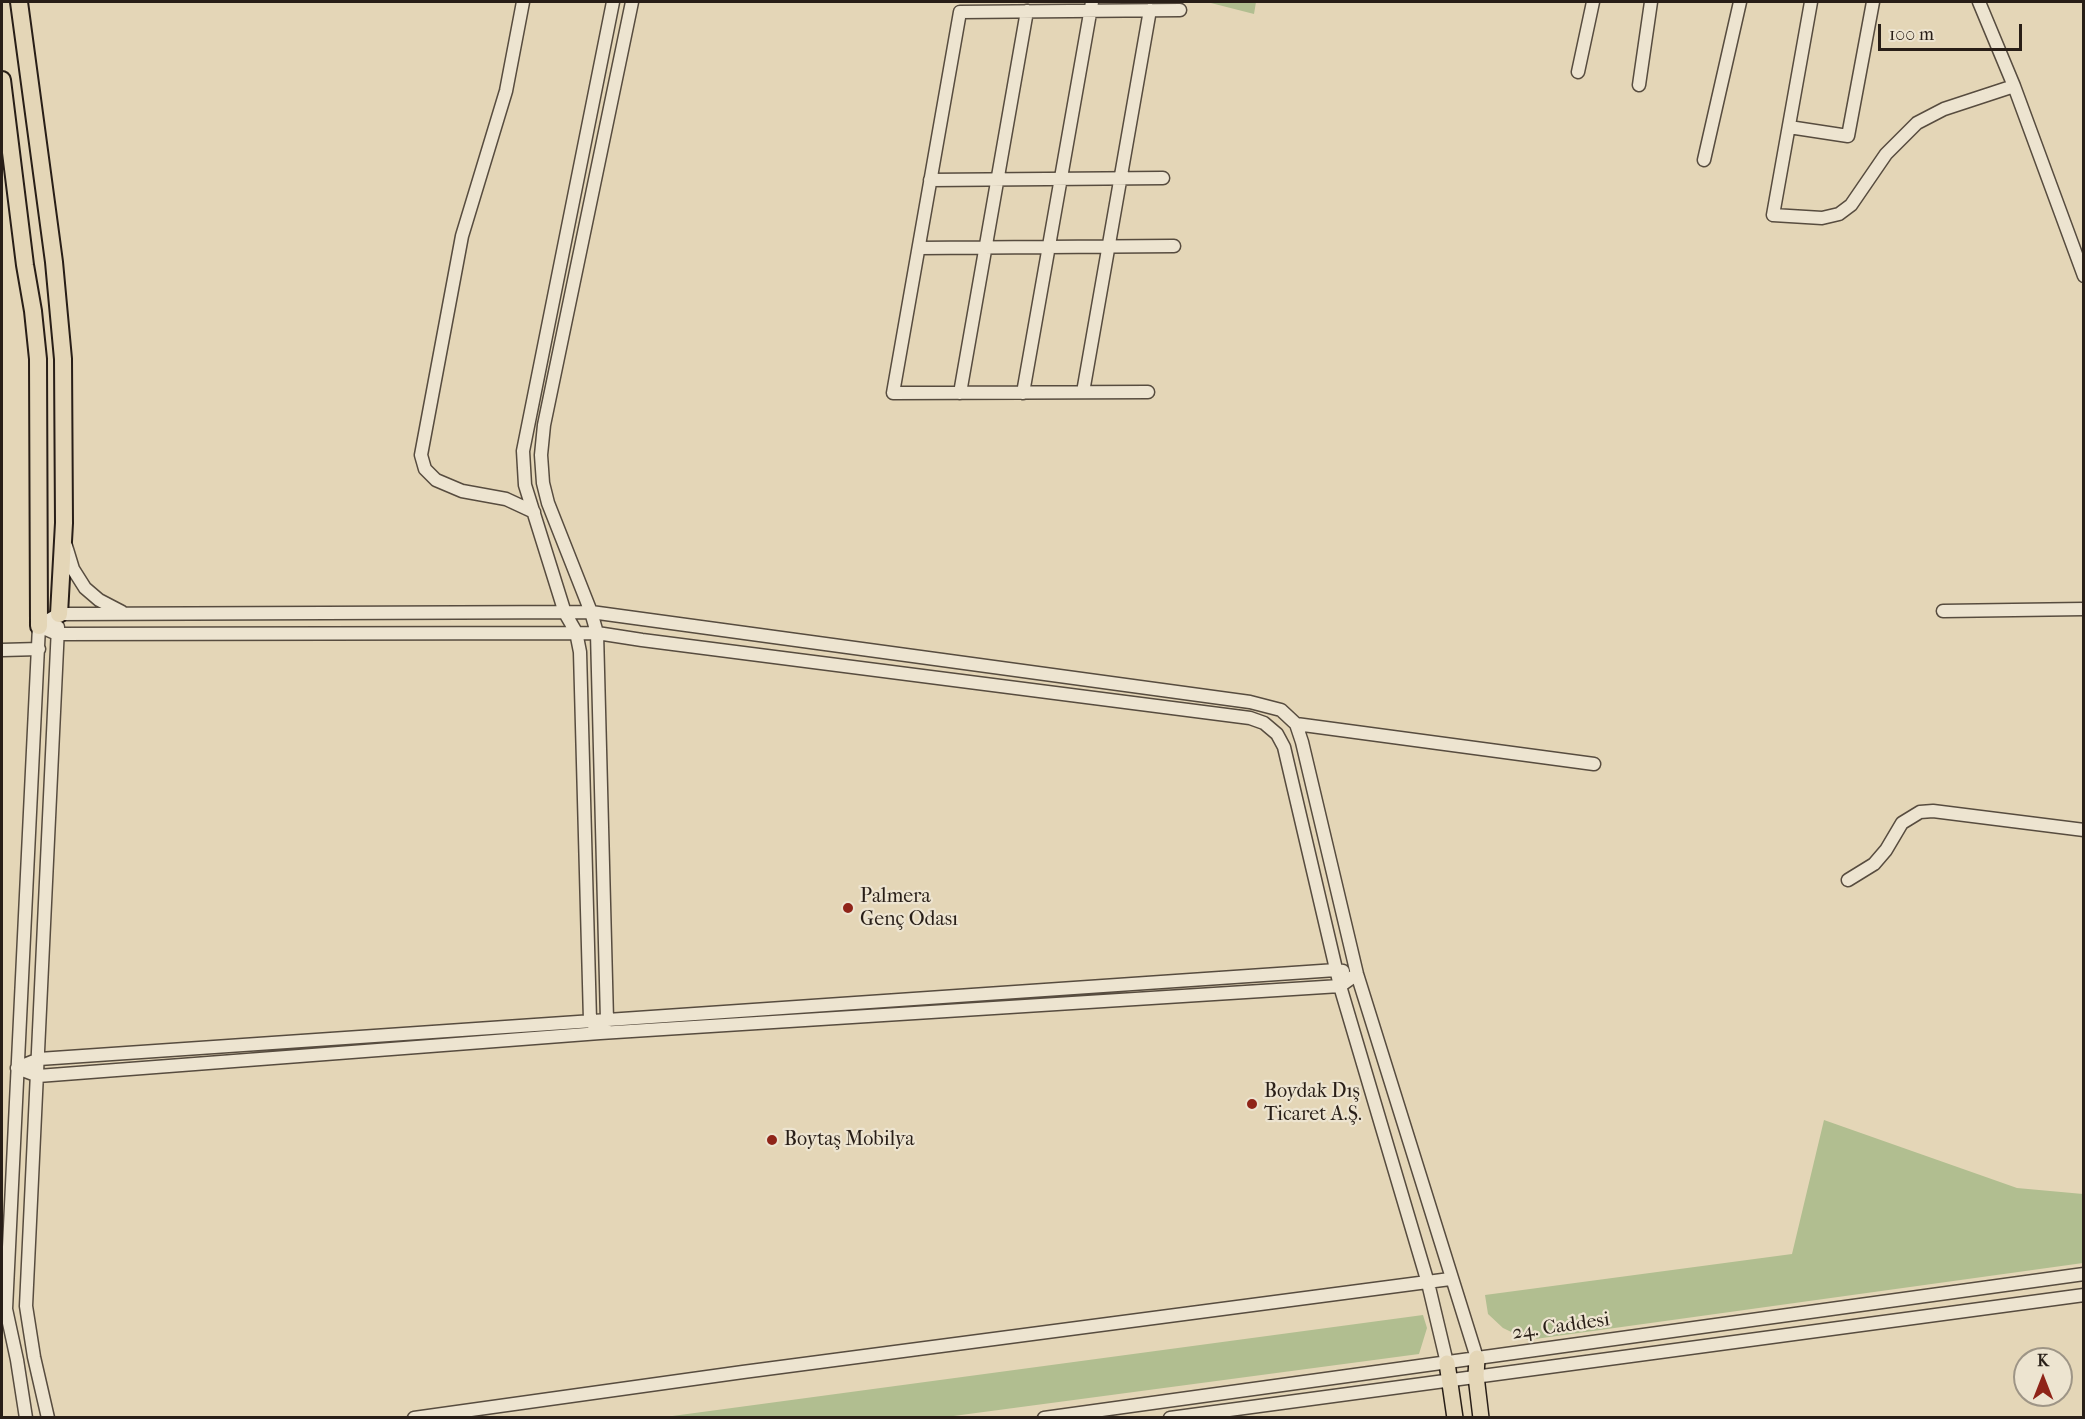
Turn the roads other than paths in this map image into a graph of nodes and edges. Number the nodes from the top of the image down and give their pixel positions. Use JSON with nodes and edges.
{"nodes":[{"id":1,"x":19,"y":2,"type":"edge"},
{"id":2,"x":523,"y":2,"type":"edge"},
{"id":3,"x":614,"y":2,"type":"edge"},
{"id":4,"x":632,"y":2,"type":"edge"},
{"id":5,"x":1593,"y":2,"type":"edge"},
{"id":6,"x":1651,"y":2,"type":"edge"},
{"id":7,"x":1740,"y":2,"type":"edge"},
{"id":8,"x":1811,"y":2,"type":"edge"},
{"id":9,"x":1873,"y":2,"type":"edge"},
{"id":10,"x":1982,"y":4,"type":"edge"},
{"id":11,"x":1091,"y":6,"type":"edge"},
{"id":12,"x":1150,"y":10,"type":"junction"},
{"id":13,"x":1180,"y":10,"type":"dead end"},
{"id":14,"x":1027,"y":11,"type":"junction"},
{"id":15,"x":1578,"y":72,"type":"dead end"},
{"id":16,"x":2,"y":80,"type":"edge"},
{"id":17,"x":1639,"y":85,"type":"dead end"},
{"id":18,"x":2014,"y":86,"type":"junction"},
{"id":19,"x":1789,"y":127,"type":"junction"},
{"id":20,"x":1704,"y":160,"type":"dead end"},
{"id":21,"x":1163,"y":178,"type":"dead end"},
{"id":22,"x":998,"y":179,"type":"junction"},
{"id":23,"x":1061,"y":179,"type":"junction"},
{"id":24,"x":1121,"y":179,"type":"junction"},
{"id":25,"x":930,"y":180,"type":"junction"},
{"id":26,"x":1174,"y":246,"type":"dead end"},
{"id":27,"x":986,"y":247,"type":"junction"},
{"id":28,"x":1049,"y":247,"type":"junction"},
{"id":29,"x":1109,"y":247,"type":"junction"},
{"id":30,"x":919,"y":248,"type":"junction"},
{"id":31,"x":2084,"y":276,"type":"edge"},
{"id":32,"x":1083,"y":392,"type":"junction"},
{"id":33,"x":1148,"y":392,"type":"dead end"},
{"id":34,"x":960,"y":393,"type":"junction"},
{"id":35,"x":1023,"y":393,"type":"junction"},
{"id":36,"x":534,"y":512,"type":"junction"},
{"id":37,"x":63,"y":523,"type":"junction"},
{"id":38,"x":2084,"y":609,"type":"edge"},
{"id":39,"x":1943,"y":611,"type":"dead end"},
{"id":40,"x":591,"y":612,"type":"junction"},
{"id":41,"x":126,"y":613,"type":"junction"},
{"id":42,"x":565,"y":613,"type":"junction"},
{"id":43,"x":59,"y":614,"type":"junction"},
{"id":44,"x":39,"y":626,"type":"junction"},
{"id":45,"x":576,"y":632,"type":"junction"},
{"id":46,"x":597,"y":633,"type":"junction"},
{"id":47,"x":57,"y":634,"type":"junction"},
{"id":48,"x":39,"y":649,"type":"junction"},
{"id":49,"x":2,"y":650,"type":"edge"},
{"id":50,"x":1296,"y":724,"type":"junction"},
{"id":51,"x":1594,"y":764,"type":"dead end"},
{"id":52,"x":2084,"y":830,"type":"edge"},
{"id":53,"x":1848,"y":880,"type":"dead end"},
{"id":54,"x":1336,"y":970,"type":"junction"},
{"id":55,"x":1357,"y":974,"type":"junction"},
{"id":56,"x":1340,"y":986,"type":"junction"},
{"id":57,"x":590,"y":1020,"type":"junction"},
{"id":58,"x":607,"y":1020,"type":"junction"},
{"id":59,"x":600,"y":1033,"type":"junction"},
{"id":60,"x":39,"y":1059,"type":"junction"},
{"id":61,"x":17,"y":1068,"type":"junction"},
{"id":62,"x":38,"y":1076,"type":"junction"},
{"id":63,"x":2084,"y":1274,"type":"edge"},
{"id":64,"x":1450,"y":1279,"type":"junction"},
{"id":65,"x":1428,"y":1283,"type":"junction"},
{"id":66,"x":2084,"y":1294,"type":"edge"},
{"id":67,"x":1477,"y":1359,"type":"junction"},
{"id":68,"x":1447,"y":1363,"type":"junction"},
{"id":69,"x":1476,"y":1376,"type":"junction"},
{"id":70,"x":1449,"y":1380,"type":"junction"},
{"id":71,"x":26,"y":1418,"type":"edge"},
{"id":72,"x":48,"y":1418,"type":"edge"},
{"id":73,"x":414,"y":1418,"type":"edge"},
{"id":74,"x":1044,"y":1418,"type":"edge"},
{"id":75,"x":1170,"y":1418,"type":"edge"},
{"id":76,"x":1455,"y":1418,"type":"edge"},
{"id":77,"x":1481,"y":1418,"type":"edge"}],
"edges":[{"from":1,"to":37,"type":"highway"},
{"from":2,"to":36,"type":"street"},
{"from":3,"to":36,"type":"street"},
{"from":4,"to":40,"type":"street"},
{"from":5,"to":15,"type":"street"},
{"from":6,"to":17,"type":"street"},
{"from":7,"to":20,"type":"street"},
{"from":8,"to":19,"type":"street"},
{"from":9,"to":19,"type":"street"},
{"from":10,"to":18,"type":"street"},
{"from":11,"to":12,"type":"street"},
{"from":11,"to":14,"type":"street"},
{"from":11,"to":23,"type":"street"},
{"from":12,"to":13,"type":"street"},
{"from":12,"to":24,"type":"street"},
{"from":14,"to":22,"type":"street"},
{"from":14,"to":25,"type":"street"},
{"from":16,"to":44,"type":"highway"},
{"from":18,"to":19,"type":"street"},
{"from":18,"to":31,"type":"street"},
{"from":21,"to":24,"type":"street"},
{"from":22,"to":23,"type":"street"},
{"from":22,"to":25,"type":"street"},
{"from":22,"to":27,"type":"street"},
{"from":23,"to":24,"type":"street"},
{"from":23,"to":28,"type":"street"},
{"from":24,"to":29,"type":"street"},
{"from":25,"to":30,"type":"street"},
{"from":26,"to":29,"type":"street"},
{"from":27,"to":28,"type":"street"},
{"from":27,"to":30,"type":"street"},
{"from":27,"to":34,"type":"street"},
{"from":28,"to":29,"type":"street"},
{"from":28,"to":35,"type":"street"},
{"from":29,"to":32,"type":"street"},
{"from":30,"to":34,"type":"street"},
{"from":32,"to":33,"type":"street"},
{"from":32,"to":35,"type":"street"},
{"from":34,"to":35,"type":"street"},
{"from":36,"to":42,"type":"street"},
{"from":37,"to":41,"type":"street"},
{"from":37,"to":43,"type":"highway"},
{"from":38,"to":39,"type":"street"},
{"from":40,"to":42,"type":"street"},
{"from":40,"to":46,"type":"street"},
{"from":40,"to":50,"type":"street"},
{"from":41,"to":42,"type":"street"},
{"from":41,"to":43,"type":"street"},
{"from":42,"to":45,"type":"street"},
{"from":43,"to":44,"type":"street"},
{"from":43,"to":47,"type":"street"},
{"from":44,"to":47,"type":"street"},
{"from":44,"to":48,"type":"street"},
{"from":45,"to":46,"type":"street"},
{"from":45,"to":47,"type":"street"},
{"from":45,"to":57,"type":"street"},
{"from":46,"to":54,"type":"street"},
{"from":46,"to":58,"type":"street"},
{"from":47,"to":60,"type":"street"},
{"from":48,"to":49,"type":"street"},
{"from":48,"to":61,"type":"street"},
{"from":50,"to":51,"type":"street"},
{"from":50,"to":55,"type":"street"},
{"from":52,"to":53,"type":"street"},
{"from":54,"to":55,"type":"street"},
{"from":54,"to":56,"type":"street"},
{"from":54,"to":58,"type":"street"},
{"from":55,"to":56,"type":"street"},
{"from":55,"to":64,"type":"street"},
{"from":56,"to":59,"type":"street"},
{"from":56,"to":65,"type":"street"},
{"from":57,"to":58,"type":"street"},
{"from":57,"to":59,"type":"street"},
{"from":57,"to":60,"type":"street"},
{"from":58,"to":59,"type":"street"},
{"from":59,"to":62,"type":"street"},
{"from":60,"to":61,"type":"street"},
{"from":60,"to":62,"type":"street"},
{"from":61,"to":62,"type":"street"},
{"from":61,"to":71,"type":"street"},
{"from":62,"to":72,"type":"street"},
{"from":63,"to":67,"type":"street","name":"24. Caddesi"},
{"from":64,"to":65,"type":"street"},
{"from":64,"to":67,"type":"street"},
{"from":65,"to":68,"type":"street"},
{"from":65,"to":73,"type":"street"},
{"from":66,"to":69,"type":"street","name":"24. Caddesi"},
{"from":67,"to":68,"type":"street","name":"24. Caddesi"},
{"from":67,"to":69,"type":"main road"},
{"from":68,"to":70,"type":"main road"},
{"from":68,"to":74,"type":"street","name":"24. Caddesi"},
{"from":69,"to":70,"type":"street","name":"24. Caddesi"},
{"from":69,"to":77,"type":"main road"},
{"from":70,"to":75,"type":"street","name":"24. Caddesi"},
{"from":70,"to":76,"type":"main road"}]}
